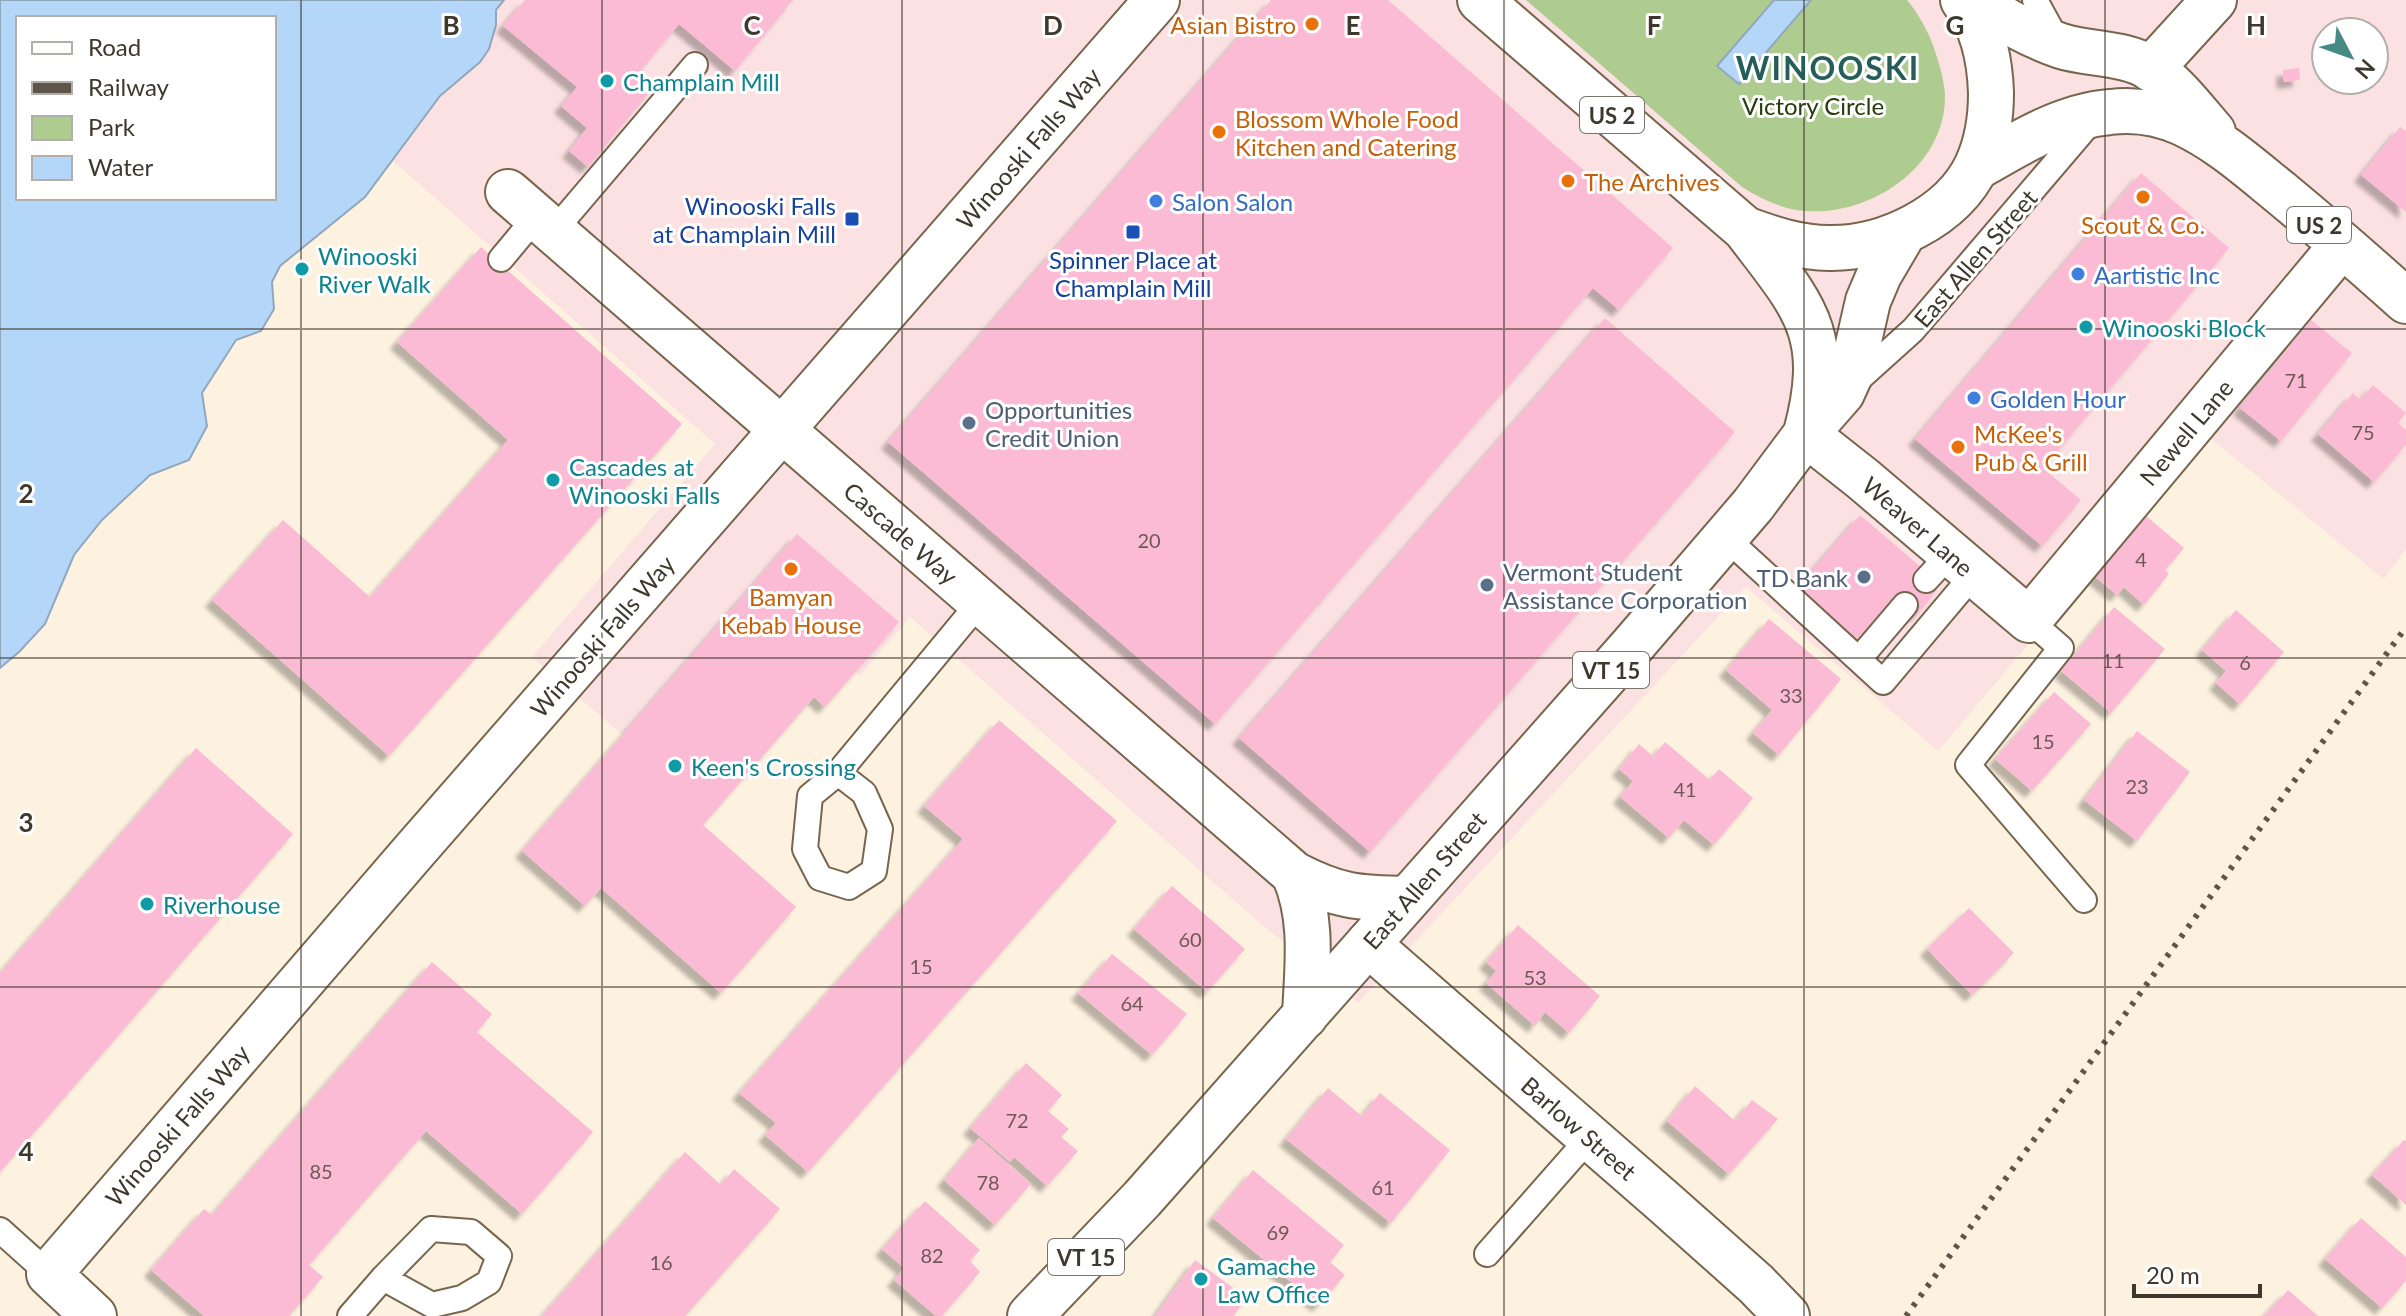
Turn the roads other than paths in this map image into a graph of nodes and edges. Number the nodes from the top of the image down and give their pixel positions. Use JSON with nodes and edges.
{"nodes":[{"id":1,"x":1157,"y":0,"type":"edge"},
{"id":2,"x":1480,"y":0,"type":"edge"},
{"id":3,"x":1963,"y":0,"type":"edge"},
{"id":4,"x":1973,"y":0,"type":"edge"},
{"id":5,"x":2035,"y":0,"type":"edge"},
{"id":6,"x":2214,"y":0,"type":"edge"},
{"id":7,"x":2061,"y":46,"type":"junction"},
{"id":8,"x":695,"y":65,"type":"dead end"},
{"id":9,"x":2151,"y":69,"type":"junction"},
{"id":10,"x":2099,"y":113,"type":"junction"},
{"id":11,"x":2230,"y":151,"type":"junction"},
{"id":12,"x":1976,"y":168,"type":"junction"},
{"id":13,"x":532,"y":214,"type":"junction"},
{"id":14,"x":1745,"y":229,"type":"junction"},
{"id":15,"x":1903,"y":234,"type":"junction"},
{"id":16,"x":2342,"y":245,"type":"junction"},
{"id":17,"x":501,"y":259,"type":"dead end"},
{"id":18,"x":2406,"y":301,"type":"edge"},
{"id":19,"x":1842,"y":393,"type":"junction"},
{"id":20,"x":782,"y":431,"type":"junction"},
{"id":21,"x":1806,"y":434,"type":"junction"},
{"id":22,"x":1726,"y":538,"type":"junction"},
{"id":23,"x":1950,"y":569,"type":"junction"},
{"id":24,"x":980,"y":602,"type":"junction"},
{"id":25,"x":1905,"y":605,"type":"dead end"},
{"id":26,"x":2029,"y":620,"type":"junction"},
{"id":27,"x":1859,"y":659,"type":"junction"},
{"id":28,"x":838,"y":773,"type":"dead end"},
{"id":29,"x":1294,"y":874,"type":"junction"},
{"id":30,"x":1407,"y":899,"type":"junction"},
{"id":31,"x":2084,"y":900,"type":"dead end"},
{"id":32,"x":1368,"y":944,"type":"junction"},
{"id":33,"x":1305,"y":1016,"type":"junction"},
{"id":34,"x":1590,"y":1137,"type":"junction"},
{"id":35,"x":0,"y":1230,"type":"edge"},
{"id":36,"x":1487,"y":1254,"type":"dead end"},
{"id":37,"x":49,"y":1274,"type":"junction"},
{"id":38,"x":383,"y":1278,"type":"dead end"},
{"id":39,"x":94,"y":1316,"type":"edge"},
{"id":40,"x":350,"y":1316,"type":"edge"},
{"id":41,"x":1030,"y":1316,"type":"edge"},
{"id":42,"x":1787,"y":1316,"type":"edge"}],
"edges":[{"from":1,"to":20,"type":"street","name":"Winooski Falls Way"},
{"from":2,"to":14,"type":"street","number":"US 2"},
{"from":3,"to":12,"type":"street"},
{"from":4,"to":7,"type":"street","number":"US 2"},
{"from":5,"to":7,"type":"lane"},
{"from":6,"to":9,"type":"street"},
{"from":7,"to":9,"type":"street","number":"US 2"},
{"from":8,"to":13,"type":"lane"},
{"from":9,"to":11,"type":"street","number":"US 2"},
{"from":10,"to":11,"type":"street","number":"US 2"},
{"from":10,"to":12,"type":"street","number":"US 2"},
{"from":10,"to":19,"type":"lane","name":"East Allen Street"},
{"from":11,"to":16,"type":"street","number":"US 2"},
{"from":12,"to":15,"type":"street","number":"US 2"},
{"from":13,"to":17,"type":"lane"},
{"from":13,"to":20,"type":"street","name":"Cascade Way"},
{"from":14,"to":15,"type":"street","number":"US 2"},
{"from":14,"to":21,"type":"street","name":"East Allen Street","number":"VT 15"},
{"from":15,"to":19,"type":"street","name":"East Allen Street","number":"VT 15"},
{"from":16,"to":18,"type":"street","number":"US 2"},
{"from":16,"to":26,"type":"street","name":"Newell Lane"},
{"from":19,"to":21,"type":"street","name":"East Allen Street","number":"VT 15"},
{"from":20,"to":24,"type":"street","name":"Cascade Way"},
{"from":20,"to":37,"type":"street","name":"Winooski Falls Way"},
{"from":21,"to":22,"type":"street","name":"East Allen Street","number":"VT 15"},
{"from":21,"to":23,"type":"street","name":"Weaver Lane"},
{"from":22,"to":27,"type":"lane"},
{"from":22,"to":30,"type":"street","name":"East Allen Street","number":"VT 15"},
{"from":23,"to":26,"type":"street","name":"Weaver Lane"},
{"from":23,"to":27,"type":"lane"},
{"from":24,"to":28,"type":"lane"},
{"from":24,"to":29,"type":"street","name":"Cascade Way"},
{"from":25,"to":27,"type":"lane"},
{"from":26,"to":31,"type":"lane"},
{"from":29,"to":30,"type":"street","name":"Cascade Way"},
{"from":29,"to":33,"type":"street"},
{"from":30,"to":32,"type":"street","name":"East Allen Street","number":"VT 15"},
{"from":32,"to":33,"type":"street","name":"East Allen Street","number":"VT 15"},
{"from":32,"to":34,"type":"street","name":"Barlow Street"},
{"from":33,"to":41,"type":"street","name":"East Allen Street","number":"VT 15"},
{"from":34,"to":36,"type":"lane"},
{"from":34,"to":42,"type":"street","name":"Barlow Street"},
{"from":35,"to":37,"type":"lane"},
{"from":37,"to":39,"type":"street"},
{"from":38,"to":40,"type":"lane"}]}
